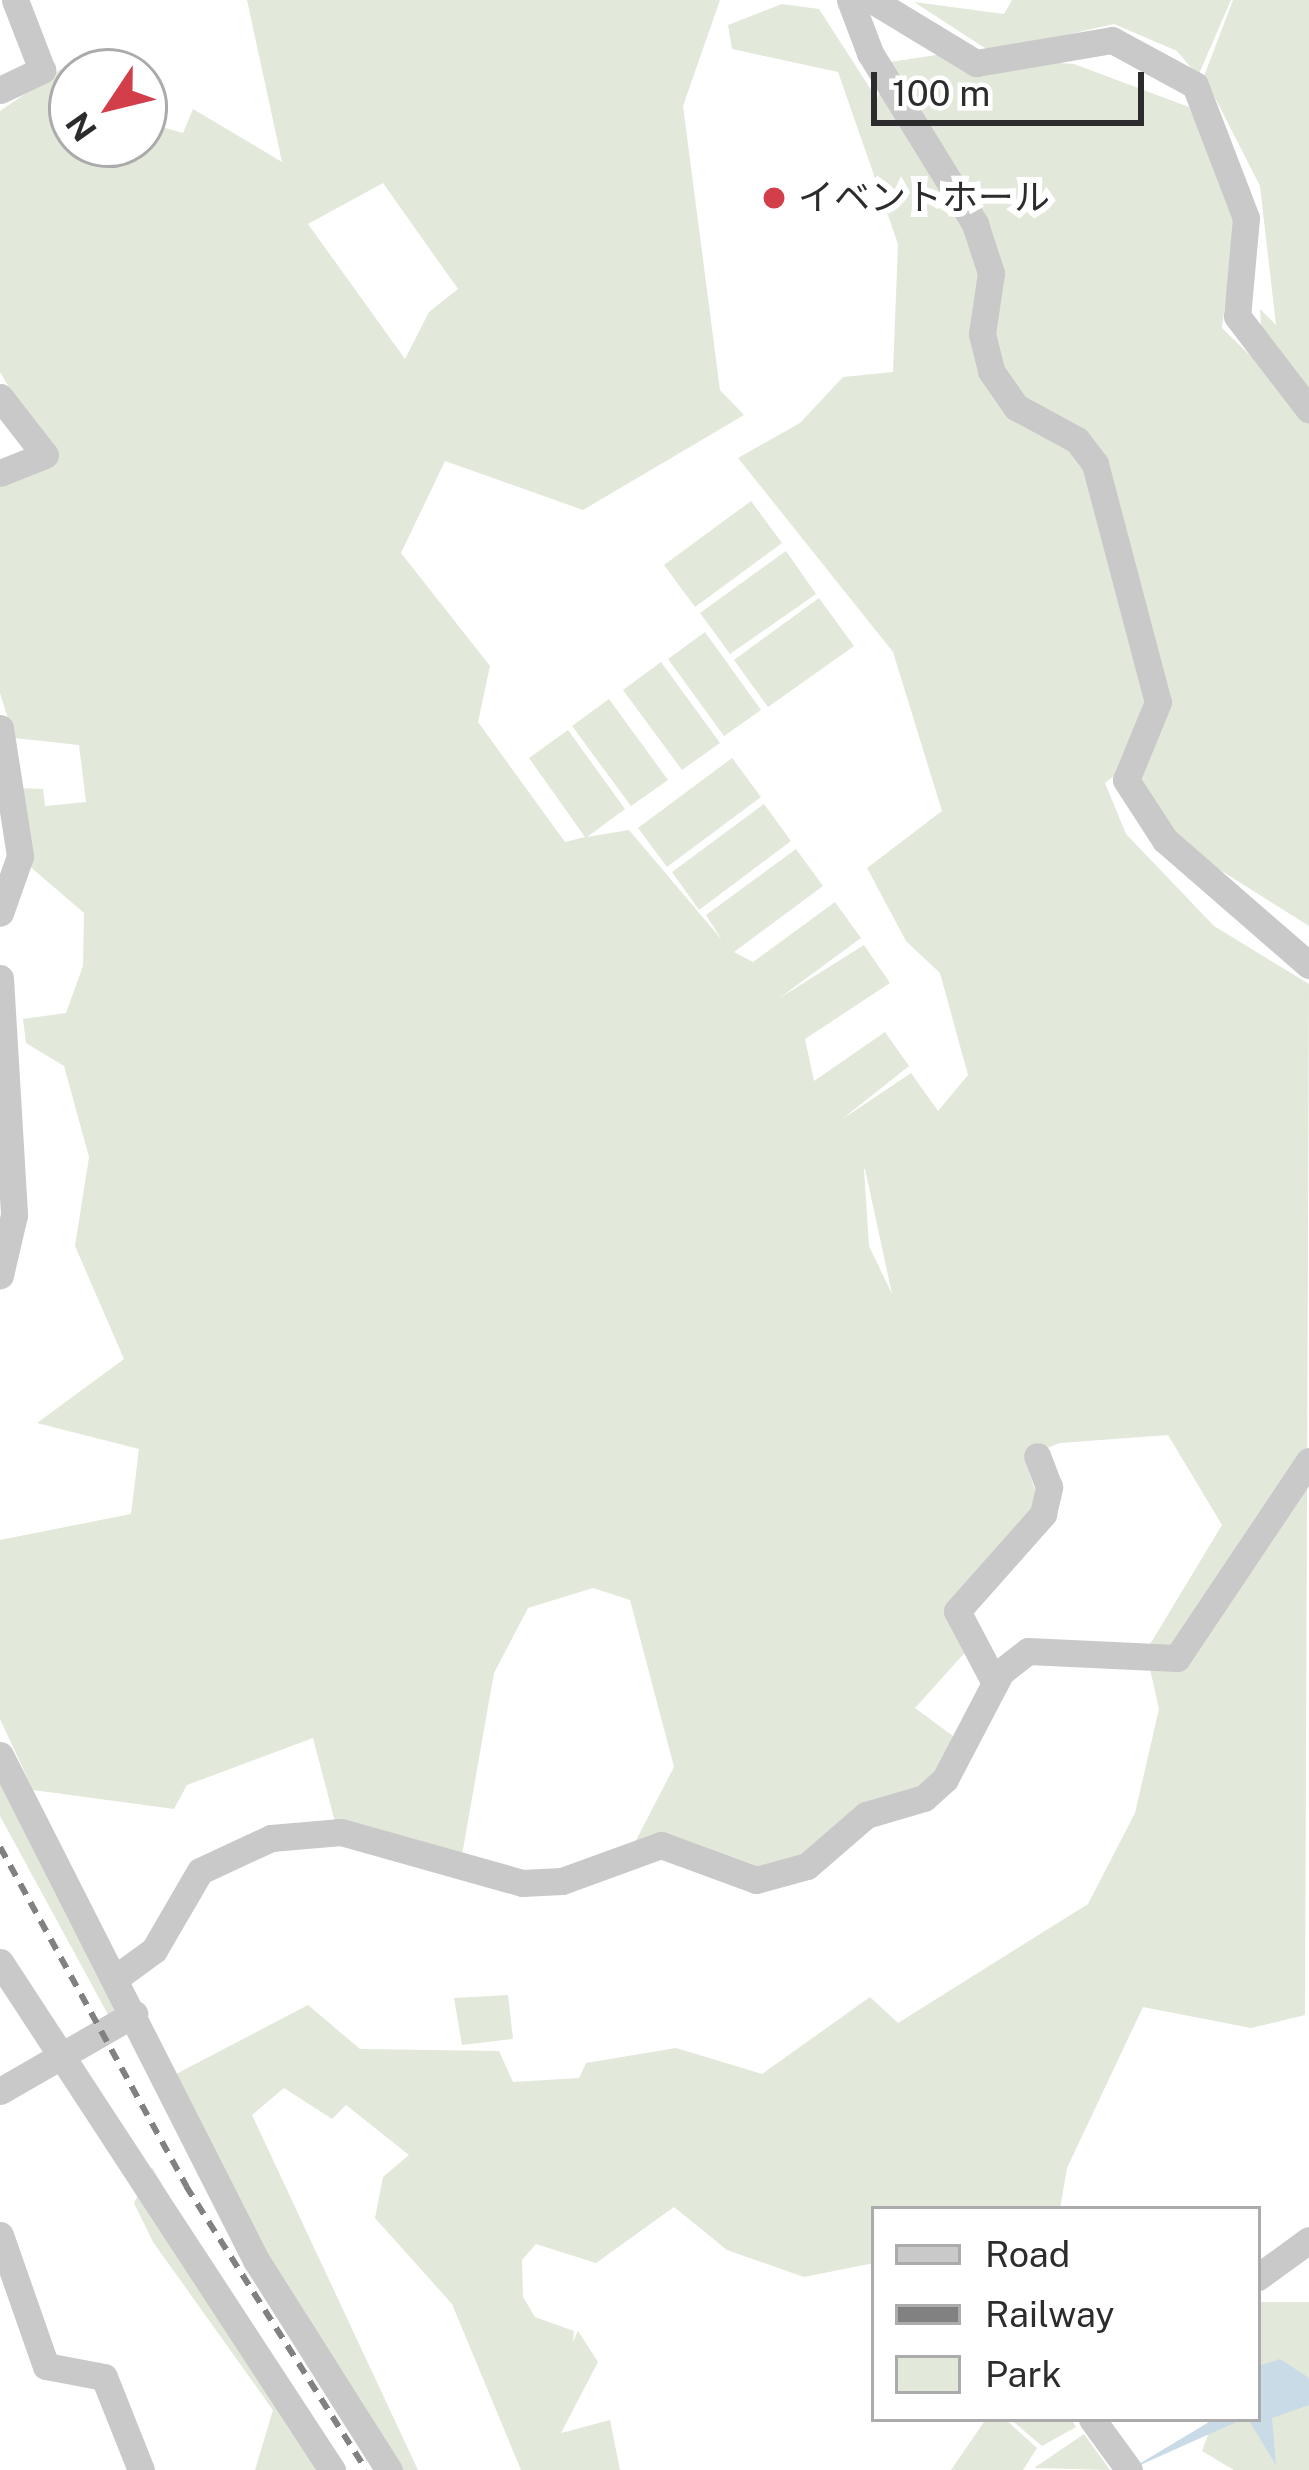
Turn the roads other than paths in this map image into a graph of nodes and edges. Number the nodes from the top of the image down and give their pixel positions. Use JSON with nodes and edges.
{"nodes":[{"id":1,"x":15,"y":0,"type":"edge"},
{"id":2,"x":850,"y":0,"type":"edge"},
{"id":3,"x":872,"y":0,"type":"edge"},
{"id":4,"x":0,"y":90,"type":"edge"},
{"id":5,"x":0,"y":397,"type":"edge"},
{"id":6,"x":1309,"y":410,"type":"edge"},
{"id":7,"x":0,"y":473,"type":"edge"},
{"id":8,"x":0,"y":728,"type":"edge"},
{"id":9,"x":0,"y":913,"type":"edge"},
{"id":10,"x":1309,"y":964,"type":"edge"},
{"id":11,"x":0,"y":978,"type":"edge"},
{"id":12,"x":0,"y":1275,"type":"edge"},
{"id":13,"x":1036,"y":1456,"type":"dead end"},
{"id":14,"x":1309,"y":1461,"type":"edge"},
{"id":15,"x":995,"y":1683,"type":"junction"},
{"id":16,"x":0,"y":1755,"type":"edge"},
{"id":17,"x":0,"y":1962,"type":"edge"},
{"id":18,"x":117,"y":1977,"type":"junction"},
{"id":19,"x":134,"y":2014,"type":"junction"},
{"id":20,"x":55,"y":2059,"type":"junction"},
{"id":21,"x":0,"y":2090,"type":"edge"},
{"id":22,"x":0,"y":2235,"type":"edge"},
{"id":23,"x":1309,"y":2240,"type":"edge"},
{"id":24,"x":1261,"y":2274,"type":"edge"},
{"id":25,"x":1094,"y":2422,"type":"edge"},
{"id":26,"x":141,"y":2470,"type":"edge"},
{"id":27,"x":332,"y":2470,"type":"edge"},
{"id":28,"x":389,"y":2470,"type":"edge"},
{"id":29,"x":1129,"y":2470,"type":"edge"}],
"edges":[{"from":1,"to":4,"type":"street"},
{"from":2,"to":10,"type":"street"},
{"from":3,"to":6,"type":"street"},
{"from":5,"to":7,"type":"street"},
{"from":8,"to":9,"type":"street"},
{"from":11,"to":12,"type":"street"},
{"from":13,"to":15,"type":"street"},
{"from":14,"to":15,"type":"street"},
{"from":15,"to":18,"type":"street"},
{"from":16,"to":18,"type":"street"},
{"from":17,"to":20,"type":"street"},
{"from":18,"to":19,"type":"street"},
{"from":19,"to":20,"type":"street"},
{"from":19,"to":28,"type":"street"},
{"from":20,"to":21,"type":"street"},
{"from":20,"to":27,"type":"street"},
{"from":22,"to":26,"type":"street"},
{"from":23,"to":24,"type":"street"},
{"from":25,"to":29,"type":"street"}]}
